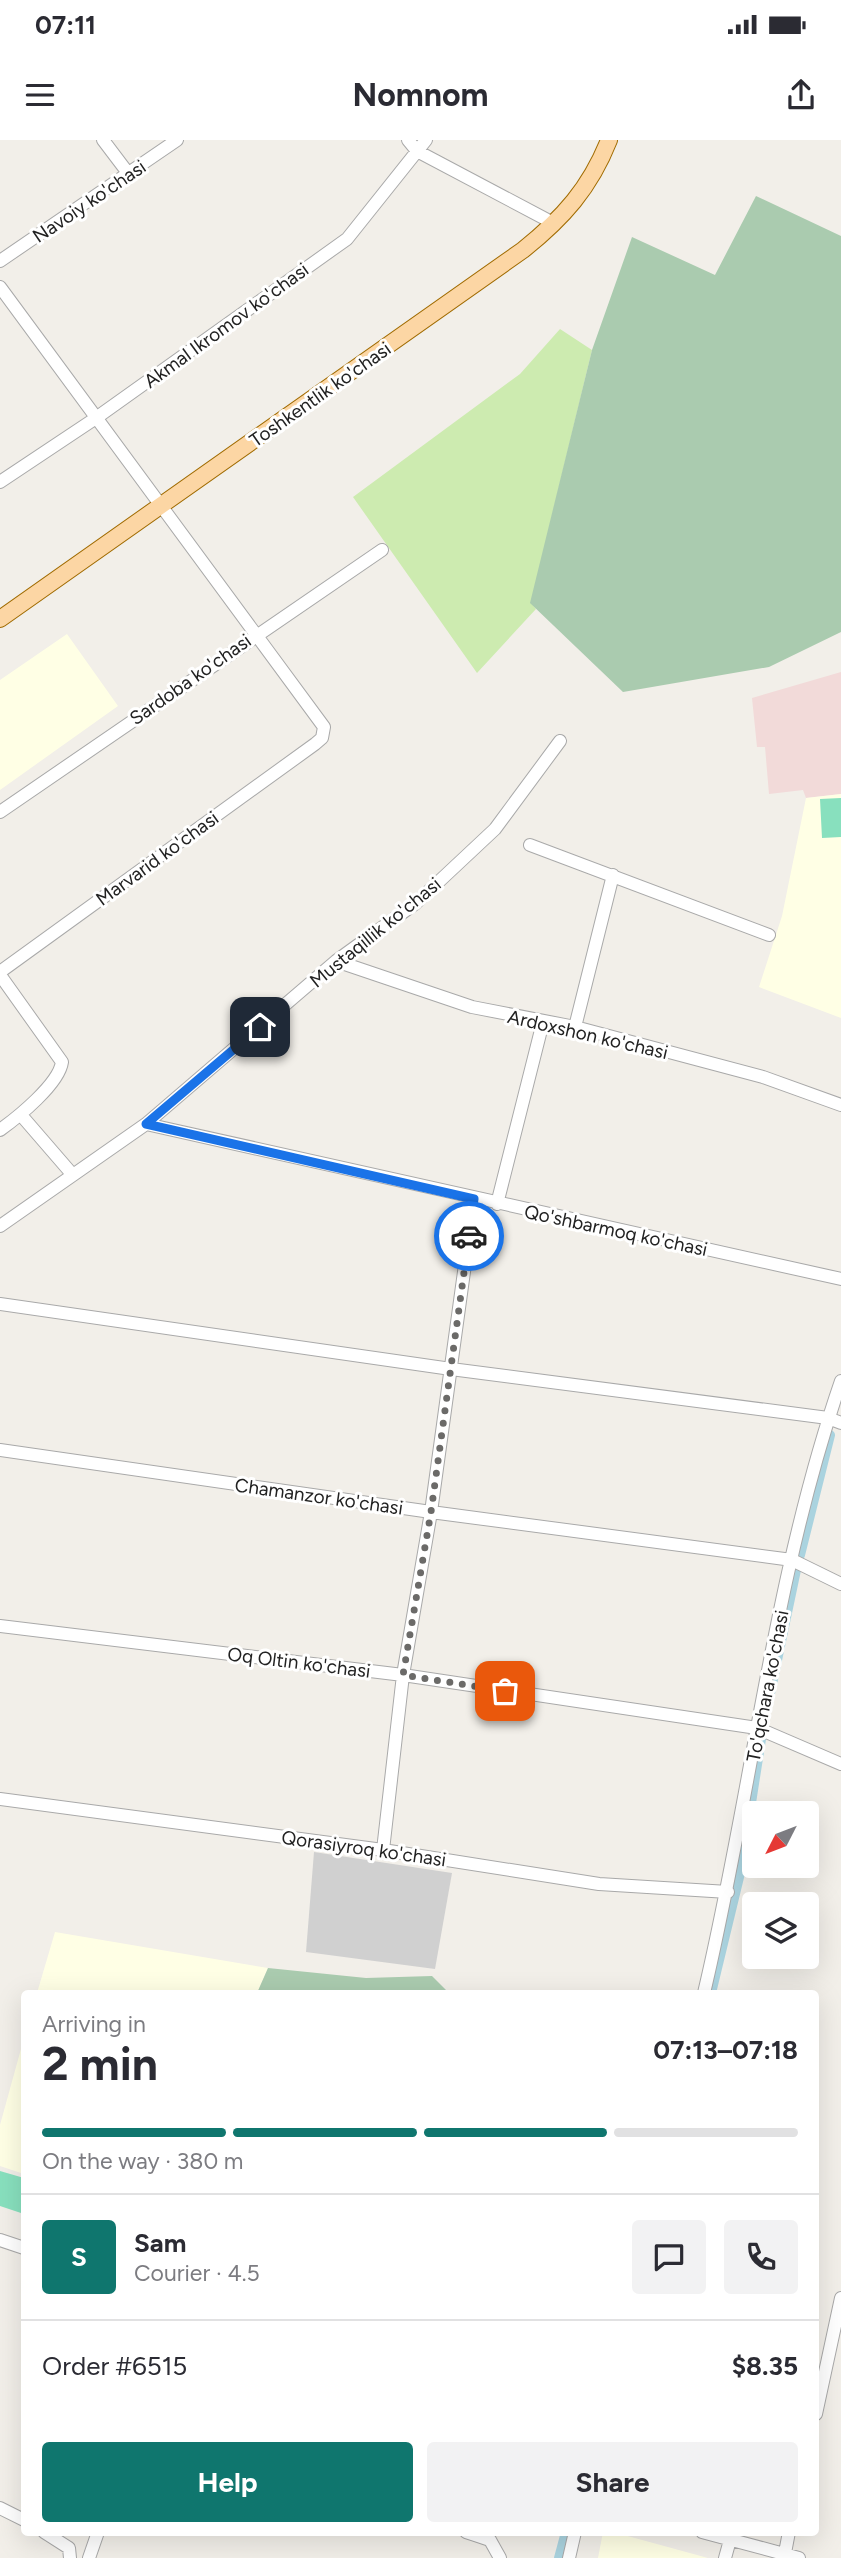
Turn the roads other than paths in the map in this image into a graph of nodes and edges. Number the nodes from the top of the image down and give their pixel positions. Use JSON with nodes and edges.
{"nodes":[{"id":1,"x":103,"y":140,"type":"edge"},
{"id":2,"x":177,"y":140,"type":"edge"},
{"id":3,"x":408,"y":140,"type":"edge"},
{"id":4,"x":609,"y":140,"type":"edge"},
{"id":5,"x":422,"y":145,"type":"edge"},
{"id":6,"x":128,"y":173,"type":"junction"},
{"id":7,"x":555,"y":224,"type":"junction"},
{"id":8,"x":0,"y":261,"type":"edge"},
{"id":9,"x":0,"y":286,"type":"edge"},
{"id":10,"x":96,"y":418,"type":"junction"},
{"id":11,"x":0,"y":482,"type":"edge"},
{"id":12,"x":161,"y":508,"type":"junction"},
{"id":13,"x":382,"y":550,"type":"dead end"},
{"id":14,"x":0,"y":619,"type":"edge"},
{"id":15,"x":254,"y":635,"type":"junction"},
{"id":16,"x":560,"y":740,"type":"dead end"},
{"id":17,"x":0,"y":812,"type":"edge"},
{"id":18,"x":530,"y":845,"type":"dead end"},
{"id":19,"x":613,"y":875,"type":"junction"},
{"id":20,"x":769,"y":935,"type":"dead end"},
{"id":21,"x":336,"y":961,"type":"junction"},
{"id":22,"x":0,"y":974,"type":"edge"},
{"id":23,"x":543,"y":1022,"type":"junction"},
{"id":24,"x":575,"y":1027,"type":"junction"},
{"id":25,"x":841,"y":1105,"type":"edge"},
{"id":26,"x":21,"y":1115,"type":"junction"},
{"id":27,"x":146,"y":1124,"type":"junction"},
{"id":28,"x":0,"y":1130,"type":"edge"},
{"id":29,"x":72,"y":1174,"type":"junction"},
{"id":30,"x":474,"y":1199,"type":"junction"},
{"id":31,"x":497,"y":1204,"type":"junction"},
{"id":32,"x":0,"y":1226,"type":"edge"},
{"id":33,"x":841,"y":1279,"type":"edge"},
{"id":34,"x":0,"y":1304,"type":"edge"},
{"id":35,"x":451,"y":1369,"type":"junction"},
{"id":36,"x":841,"y":1381,"type":"edge"},
{"id":37,"x":828,"y":1418,"type":"junction"},
{"id":38,"x":841,"y":1423,"type":"edge"},
{"id":39,"x":0,"y":1450,"type":"edge"},
{"id":40,"x":431,"y":1512,"type":"junction"},
{"id":41,"x":792,"y":1560,"type":"junction"},
{"id":42,"x":841,"y":1584,"type":"edge"},
{"id":43,"x":0,"y":1626,"type":"edge"},
{"id":44,"x":403,"y":1675,"type":"junction"},
{"id":45,"x":757,"y":1728,"type":"junction"},
{"id":46,"x":841,"y":1764,"type":"edge"},
{"id":47,"x":0,"y":1799,"type":"edge"},
{"id":48,"x":383,"y":1850,"type":"junction"},
{"id":49,"x":728,"y":1892,"type":"junction"},
{"id":50,"x":705,"y":1990,"type":"edge"},
{"id":51,"x":0,"y":2240,"type":"edge"},
{"id":52,"x":21,"y":2247,"type":"edge"},
{"id":53,"x":841,"y":2298,"type":"edge"},
{"id":54,"x":819,"y":2400,"type":"edge"},
{"id":55,"x":0,"y":2508,"type":"edge"},
{"id":56,"x":21,"y":2518,"type":"edge"},
{"id":57,"x":50,"y":2536,"type":"edge"},
{"id":58,"x":97,"y":2536,"type":"edge"},
{"id":59,"x":478,"y":2536,"type":"edge"},
{"id":60,"x":574,"y":2536,"type":"edge"},
{"id":61,"x":716,"y":2536,"type":"edge"},
{"id":62,"x":788,"y":2536,"type":"edge"},
{"id":63,"x":730,"y":2540,"type":"junction"},
{"id":64,"x":784,"y":2556,"type":"edge"},
{"id":65,"x":70,"y":2558,"type":"edge"},
{"id":66,"x":89,"y":2558,"type":"edge"},
{"id":67,"x":500,"y":2558,"type":"edge"},
{"id":68,"x":569,"y":2558,"type":"edge"},
{"id":69,"x":725,"y":2558,"type":"edge"},
{"id":70,"x":799,"y":2558,"type":"edge"}],
"edges":[{"from":1,"to":6,"type":"street"},
{"from":2,"to":6,"type":"street","name":"Navoiy ko'chasi"},
{"from":3,"to":5,"type":"street"},
{"from":4,"to":7,"type":"main road","name":"Toshkentlik ko'chasi"},
{"from":5,"to":7,"type":"street"},
{"from":5,"to":10,"type":"street","name":"Akmal Ikromov ko'chasi"},
{"from":6,"to":8,"type":"street","name":"Navoiy ko'chasi"},
{"from":7,"to":12,"type":"main road","name":"Toshkentlik ko'chasi"},
{"from":9,"to":10,"type":"street"},
{"from":10,"to":11,"type":"street","name":"Akmal Ikromov ko'chasi"},
{"from":10,"to":12,"type":"street"},
{"from":12,"to":14,"type":"main road","name":"Toshkentlik ko'chasi"},
{"from":12,"to":15,"type":"street"},
{"from":13,"to":15,"type":"street","name":"Sardoba ko'chasi"},
{"from":15,"to":17,"type":"street","name":"Sardoba ko'chasi"},
{"from":15,"to":22,"type":"street","name":"Marvarid ko'chasi"},
{"from":16,"to":21,"type":"street","name":"Mustaqillik ko'chasi"},
{"from":18,"to":19,"type":"street"},
{"from":19,"to":20,"type":"street"},
{"from":19,"to":24,"type":"street"},
{"from":21,"to":23,"type":"street","name":"Ardoxshon ko'chasi"},
{"from":21,"to":27,"type":"street","name":"Mustaqillik ko'chasi"},
{"from":22,"to":26,"type":"street"},
{"from":23,"to":24,"type":"street","name":"Ardoxshon ko'chasi"},
{"from":23,"to":31,"type":"street"},
{"from":24,"to":25,"type":"street","name":"Ardoxshon ko'chasi"},
{"from":26,"to":28,"type":"street"},
{"from":26,"to":29,"type":"street"},
{"from":27,"to":29,"type":"street","name":"Mustaqillik ko'chasi"},
{"from":27,"to":30,"type":"street","name":"Qo'shbarmoq ko'chasi"},
{"from":29,"to":32,"type":"street","name":"Mustaqillik ko'chasi"},
{"from":30,"to":31,"type":"street","name":"Qo'shbarmoq ko'chasi"},
{"from":30,"to":35,"type":"street"},
{"from":31,"to":33,"type":"street","name":"Qo'shbarmoq ko'chasi"},
{"from":34,"to":35,"type":"street"},
{"from":35,"to":37,"type":"street"},
{"from":35,"to":40,"type":"street"},
{"from":36,"to":37,"type":"street","name":"To'qchara ko'chasi"},
{"from":37,"to":38,"type":"street"},
{"from":37,"to":41,"type":"street","name":"To'qchara ko'chasi"},
{"from":39,"to":40,"type":"street","name":"Chamanzor ko'chasi"},
{"from":40,"to":41,"type":"street","name":"Chamanzor ko'chasi"},
{"from":40,"to":44,"type":"street"},
{"from":41,"to":42,"type":"street","name":"Chamanzor ko'chasi"},
{"from":41,"to":45,"type":"street","name":"To'qchara ko'chasi"},
{"from":43,"to":44,"type":"street","name":"Oq Oltin ko'chasi"},
{"from":44,"to":45,"type":"street","name":"Oq Oltin ko'chasi"},
{"from":44,"to":48,"type":"street"},
{"from":45,"to":46,"type":"street","name":"Oq Oltin ko'chasi"},
{"from":45,"to":49,"type":"street","name":"To'qchara ko'chasi"},
{"from":47,"to":48,"type":"street","name":"Qorasiyroq ko'chasi"},
{"from":48,"to":49,"type":"street","name":"Qorasiyroq ko'chasi"},
{"from":49,"to":50,"type":"street","name":"To'qchara ko'chasi"},
{"from":51,"to":52,"type":"street"},
{"from":53,"to":54,"type":"street"},
{"from":55,"to":56,"type":"street"},
{"from":57,"to":65,"type":"street"},
{"from":58,"to":66,"type":"street"},
{"from":59,"to":67,"type":"street"},
{"from":60,"to":68,"type":"street"},
{"from":61,"to":63,"type":"street"},
{"from":62,"to":64,"type":"street"},
{"from":63,"to":64,"type":"street"},
{"from":63,"to":69,"type":"street"},
{"from":64,"to":70,"type":"street"}]}
